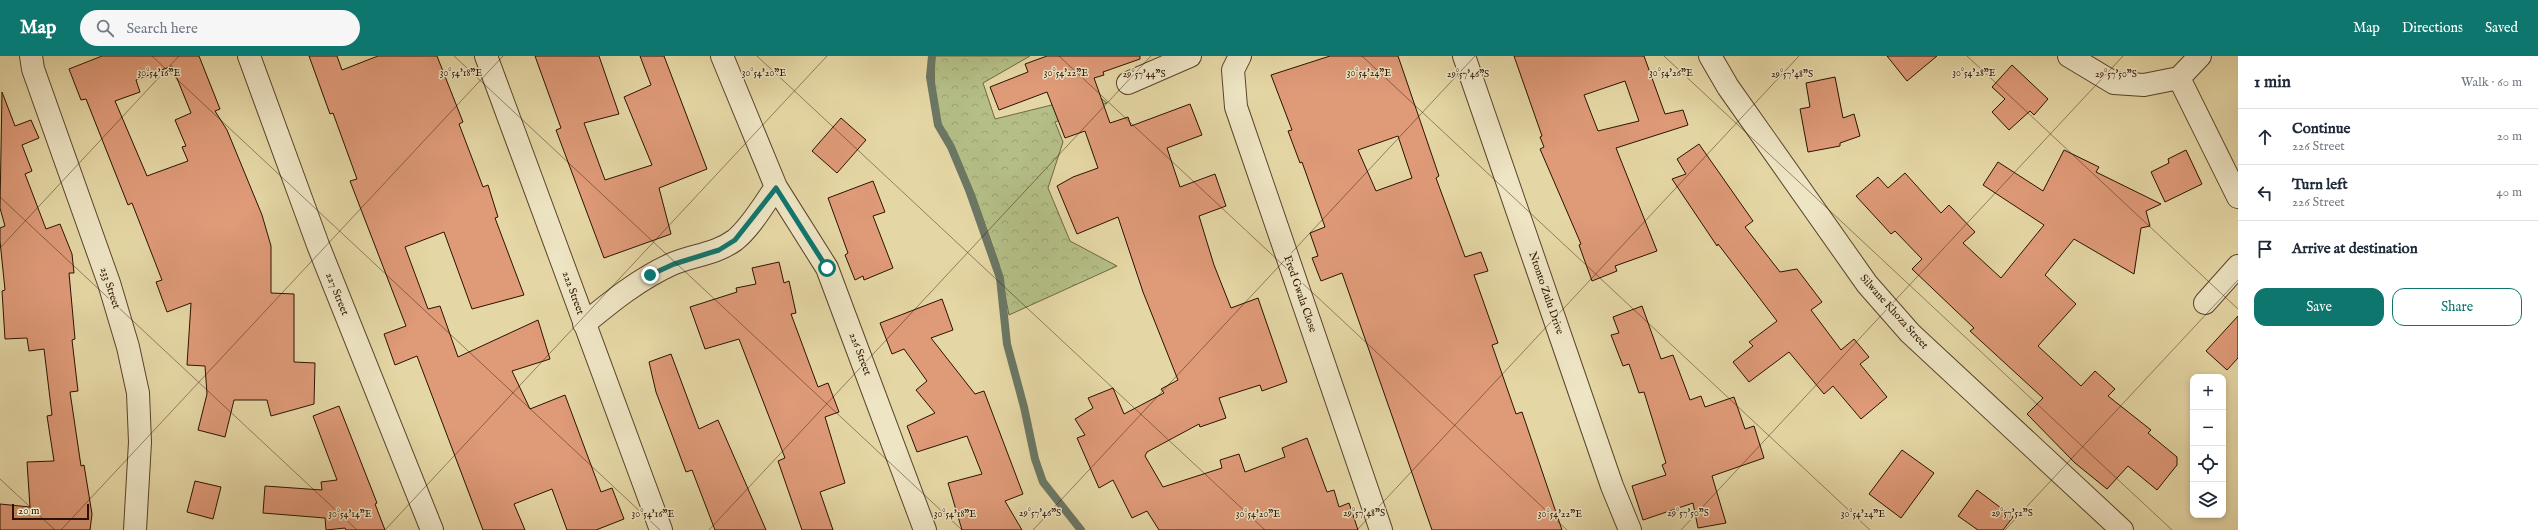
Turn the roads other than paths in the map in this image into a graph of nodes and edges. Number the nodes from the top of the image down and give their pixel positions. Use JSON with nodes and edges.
{"nodes":[{"id":1,"x":31,"y":56,"type":"edge"},
{"id":2,"x":249,"y":56,"type":"edge"},
{"id":3,"x":486,"y":56,"type":"edge"},
{"id":4,"x":722,"y":56,"type":"edge"},
{"id":5,"x":1190,"y":56,"type":"edge"},
{"id":6,"x":1240,"y":56,"type":"edge"},
{"id":7,"x":1464,"y":56,"type":"edge"},
{"id":8,"x":1710,"y":56,"type":"edge"},
{"id":9,"x":2069,"y":56,"type":"edge"},
{"id":10,"x":2200,"y":56,"type":"edge"},
{"id":11,"x":2179,"y":78,"type":"junction"},
{"id":12,"x":1128,"y":83,"type":"dead end"},
{"id":13,"x":776,"y":188,"type":"junction"},
{"id":14,"x":2238,"y":197,"type":"edge"},
{"id":15,"x":2238,"y":266,"type":"edge"},
{"id":16,"x":2205,"y":303,"type":"dead end"},
{"id":17,"x":584,"y":324,"type":"junction"},
{"id":18,"x":135,"y":530,"type":"edge"},
{"id":19,"x":432,"y":530,"type":"edge"},
{"id":20,"x":662,"y":530,"type":"edge"},
{"id":21,"x":925,"y":530,"type":"edge"},
{"id":22,"x":1381,"y":530,"type":"edge"},
{"id":23,"x":1630,"y":530,"type":"edge"},
{"id":24,"x":2122,"y":530,"type":"edge"}],
"edges":[{"from":1,"to":18,"type":"street","name":"233 Street"},
{"from":2,"to":19,"type":"street","name":"227 Street"},
{"from":3,"to":17,"type":"street","name":"222 Street"},
{"from":4,"to":13,"type":"street","name":"226 Street"},
{"from":5,"to":12,"type":"street"},
{"from":6,"to":22,"type":"street","name":"Fred Gwala Close"},
{"from":7,"to":23,"type":"street","name":"Ntonto Zulu Drive"},
{"from":8,"to":24,"type":"street","name":"Silwane Khoza Street"},
{"from":9,"to":11,"type":"street"},
{"from":10,"to":11,"type":"street"},
{"from":11,"to":14,"type":"street"},
{"from":13,"to":17,"type":"street"},
{"from":13,"to":21,"type":"street","name":"226 Street"},
{"from":15,"to":16,"type":"street"},
{"from":17,"to":20,"type":"street","name":"222 Street"}]}
